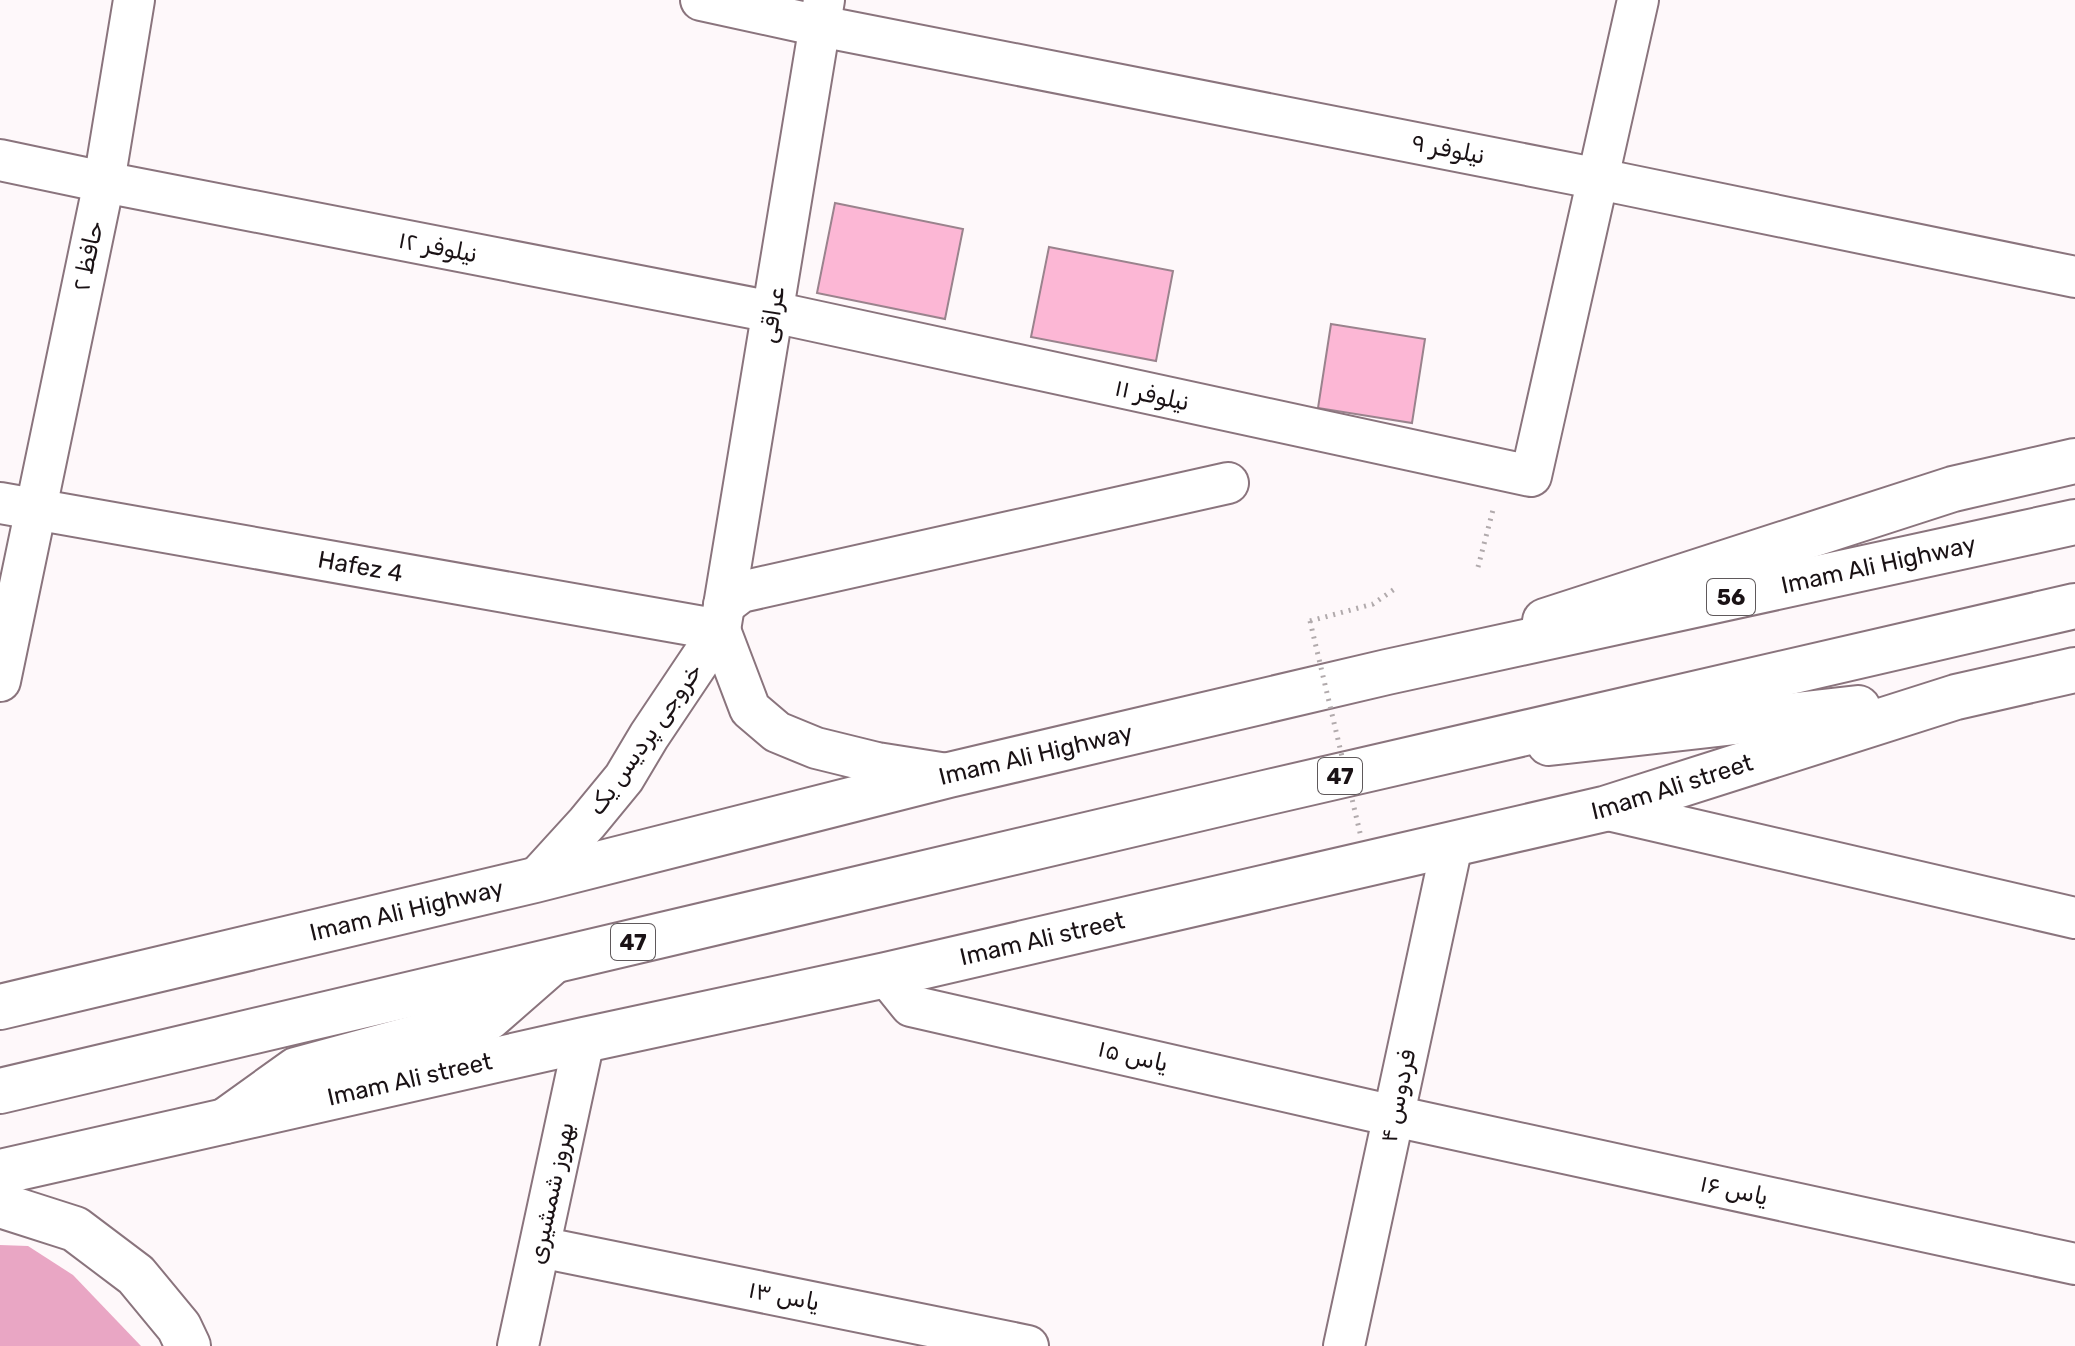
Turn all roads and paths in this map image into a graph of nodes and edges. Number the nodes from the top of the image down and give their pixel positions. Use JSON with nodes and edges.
{"nodes":[{"id":1,"x":134,"y":0,"type":"edge"},
{"id":2,"x":701,"y":0,"type":"edge"},
{"id":3,"x":1638,"y":0,"type":"edge"},
{"id":4,"x":822,"y":13,"type":"edge"},
{"id":5,"x":0,"y":160,"type":"edge"},
{"id":6,"x":1599,"y":179,"type":"junction"},
{"id":7,"x":104,"y":182,"type":"junction"},
{"id":8,"x":2075,"y":277,"type":"edge"},
{"id":9,"x":773,"y":312,"type":"junction"},
{"id":10,"x":2075,"y":461,"type":"edge"},
{"id":11,"x":1517,"y":474,"type":"junction"},
{"id":12,"x":1228,"y":483,"type":"dead end"},
{"id":13,"x":18,"y":506,"type":"edge"},
{"id":14,"x":2075,"y":522,"type":"edge"},
{"id":15,"x":1478,"y":567,"type":"dead end"},
{"id":16,"x":1396,"y":588,"type":"dead end"},
{"id":17,"x":2075,"y":606,"type":"edge"},
{"id":18,"x":722,"y":617,"type":"junction"},
{"id":19,"x":2075,"y":670,"type":"edge"},
{"id":20,"x":1387,"y":672,"type":"junction"},
{"id":21,"x":0,"y":681,"type":"edge"},
{"id":22,"x":1956,"y":697,"type":"junction"},
{"id":23,"x":1415,"y":759,"type":"junction"},
{"id":24,"x":949,"y":775,"type":"junction"},
{"id":25,"x":1604,"y":809,"type":"junction"},
{"id":26,"x":1361,"y":837,"type":"dead end"},
{"id":27,"x":1452,"y":845,"type":"junction"},
{"id":28,"x":535,"y":880,"type":"junction"},
{"id":29,"x":2075,"y":918,"type":"edge"},
{"id":30,"x":555,"y":960,"type":"junction"},
{"id":31,"x":886,"y":975,"type":"junction"},
{"id":32,"x":0,"y":1007,"type":"edge"},
{"id":33,"x":584,"y":1040,"type":"junction"},
{"id":34,"x":0,"y":1091,"type":"edge"},
{"id":35,"x":1394,"y":1116,"type":"junction"},
{"id":36,"x":225,"y":1121,"type":"junction"},
{"id":37,"x":0,"y":1172,"type":"edge"},
{"id":38,"x":0,"y":1205,"type":"edge"},
{"id":39,"x":540,"y":1247,"type":"junction"},
{"id":40,"x":2075,"y":1264,"type":"edge"},
{"id":41,"x":188,"y":1346,"type":"edge"},
{"id":42,"x":518,"y":1346,"type":"edge"},
{"id":43,"x":1028,"y":1346,"type":"edge"},
{"id":44,"x":1344,"y":1346,"type":"edge"}],
"edges":[{"from":1,"to":7,"type":"street","name":"حافظ ۲"},
{"from":2,"to":4,"type":"street","name":"نیلوفر ۹"},
{"from":3,"to":6,"type":"street"},
{"from":4,"to":6,"type":"street","name":"نیلوفر ۹"},
{"from":4,"to":9,"type":"street","name":"عراقی"},
{"from":5,"to":7,"type":"street","name":"نیلوفر ۱۲"},
{"from":6,"to":8,"type":"street","name":"نیلوفر ۹"},
{"from":6,"to":11,"type":"street"},
{"from":7,"to":9,"type":"street","name":"نیلوفر ۱۲"},
{"from":7,"to":13,"type":"street","name":"حافظ ۲"},
{"from":9,"to":11,"type":"street","name":"نیلوفر ۱۱"},
{"from":9,"to":18,"type":"street","name":"عراقی"},
{"from":10,"to":20,"type":"main road"},
{"from":11,"to":15,"type":"path"},
{"from":12,"to":18,"type":"street"},
{"from":13,"to":18,"type":"street","name":"Hafez 4"},
{"from":13,"to":21,"type":"street","name":"حافظ ۲"},
{"from":14,"to":20,"type":"main road","name":"Imam Ali Highway","number":"56"},
{"from":16,"to":26,"type":"path","bridge":true},
{"from":17,"to":23,"type":"main road"},
{"from":18,"to":24,"type":"street"},
{"from":18,"to":28,"type":"street","name":"خروجی پردیس یک"},
{"from":19,"to":22,"type":"main road","name":"Imam Ali street","number":"47"},
{"from":20,"to":24,"type":"main road","name":"Imam Ali Highway"},
{"from":22,"to":23,"type":"main road","number":"47"},
{"from":22,"to":25,"type":"main road","name":"Imam Ali street"},
{"from":23,"to":30,"type":"main road","number":"47"},
{"from":24,"to":28,"type":"main road","name":"Imam Ali Highway"},
{"from":25,"to":27,"type":"main road","name":"Imam Ali street"},
{"from":25,"to":29,"type":"street"},
{"from":27,"to":31,"type":"main road","name":"Imam Ali street"},
{"from":27,"to":35,"type":"street","name":"فردوس ۴"},
{"from":28,"to":32,"type":"main road","name":"Imam Ali Highway"},
{"from":30,"to":34,"type":"main road","number":"47"},
{"from":30,"to":36,"type":"main road"},
{"from":31,"to":33,"type":"main road","name":"Imam Ali street"},
{"from":31,"to":35,"type":"street","name":"یاس ۱۵"},
{"from":33,"to":36,"type":"main road","name":"Imam Ali street"},
{"from":33,"to":39,"type":"street","name":"بهروز شمشیری"},
{"from":35,"to":40,"type":"street","name":"یاس ۱۶"},
{"from":35,"to":44,"type":"street","name":"فردوس ۴"},
{"from":36,"to":37,"type":"main road","name":"Imam Ali street"},
{"from":38,"to":41,"type":"main road"},
{"from":39,"to":42,"type":"street","name":"بهروز شمشیری"},
{"from":39,"to":43,"type":"street","name":"یاس ۱۳"}]}
